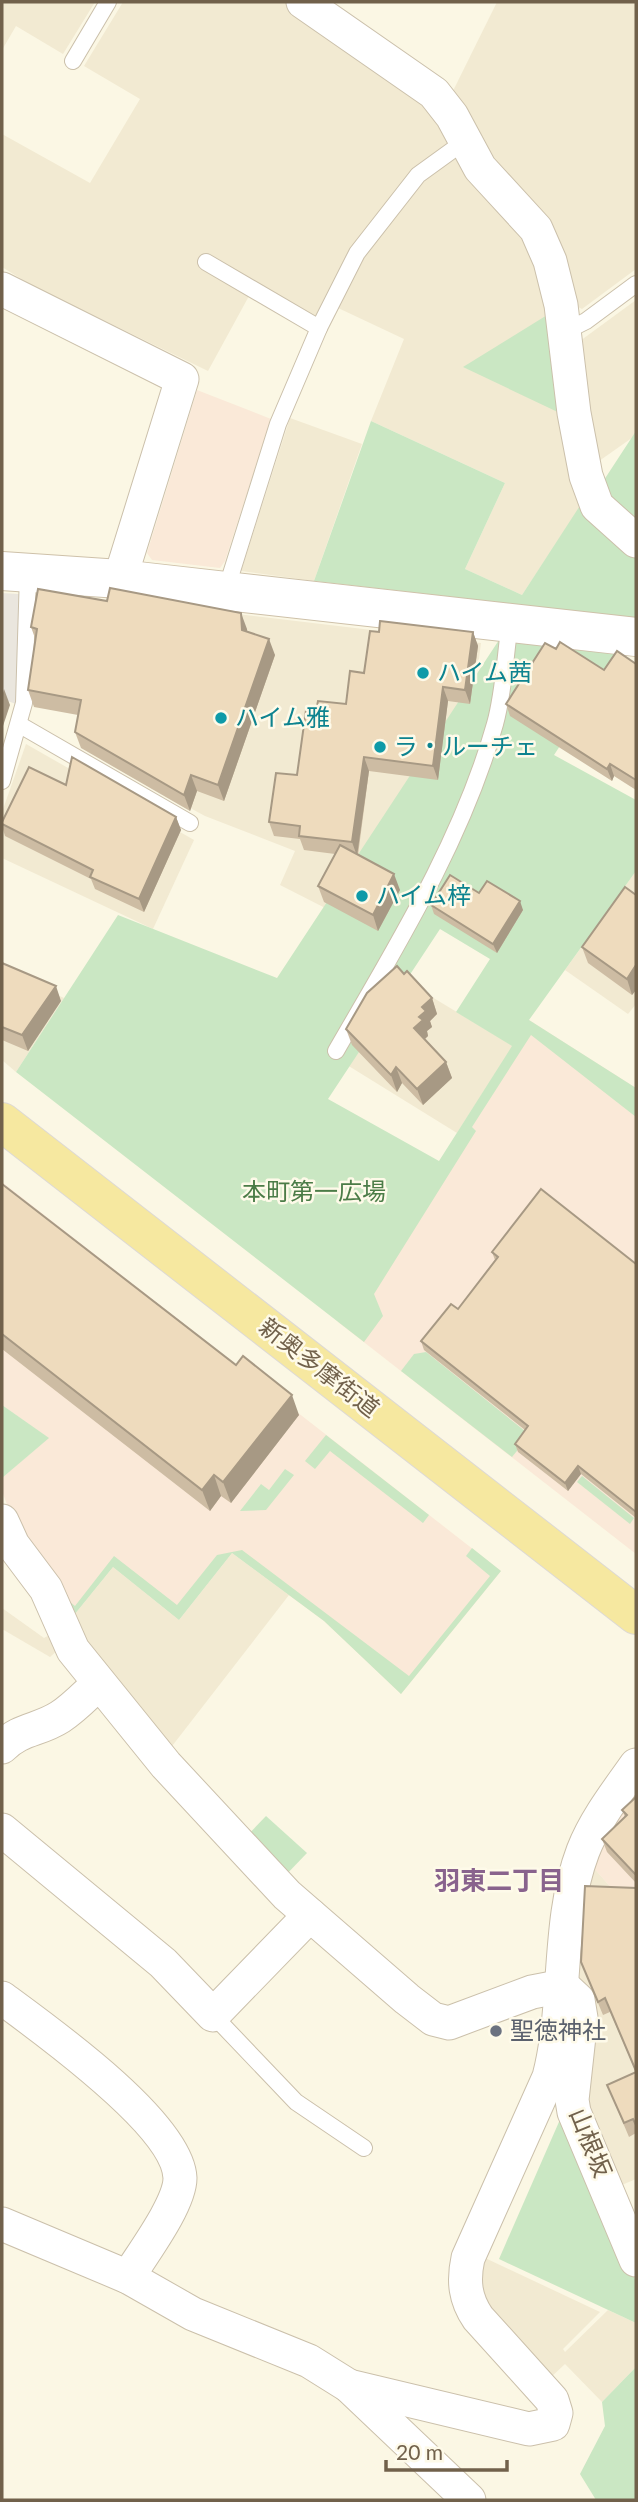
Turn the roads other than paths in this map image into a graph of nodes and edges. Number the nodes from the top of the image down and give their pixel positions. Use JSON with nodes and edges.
{"nodes":[{"id":1,"x":108,"y":2,"type":"edge"},
{"id":2,"x":303,"y":2,"type":"edge"},
{"id":3,"x":73,"y":61,"type":"dead end"},
{"id":4,"x":465,"y":141,"type":"junction"},
{"id":5,"x":206,"y":262,"type":"dead end"},
{"id":6,"x":636,"y":284,"type":"edge"},
{"id":7,"x":2,"y":289,"type":"edge"},
{"id":8,"x":318,"y":328,"type":"junction"},
{"id":9,"x":564,"y":332,"type":"junction"},
{"id":10,"x":636,"y":541,"type":"edge"},
{"id":11,"x":15,"y":572,"type":"edge"},
{"id":12,"x":120,"y":579,"type":"junction"},
{"id":13,"x":226,"y":590,"type":"junction"},
{"id":14,"x":510,"y":623,"type":"junction"},
{"id":15,"x":636,"y":637,"type":"edge"},
{"id":16,"x":20,"y":725,"type":"junction"},
{"id":17,"x":2,"y":781,"type":"edge"},
{"id":18,"x":190,"y":823,"type":"dead end"},
{"id":19,"x":336,"y":1051,"type":"dead end"},
{"id":20,"x":2,"y":1122,"type":"edge"},
{"id":21,"x":2,"y":1521,"type":"edge"},
{"id":22,"x":636,"y":1615,"type":"edge"},
{"id":23,"x":98,"y":1684,"type":"junction"},
{"id":24,"x":2,"y":1747,"type":"edge"},
{"id":25,"x":636,"y":1765,"type":"edge"},
{"id":26,"x":2,"y":1830,"type":"edge"},
{"id":27,"x":310,"y":1914,"type":"junction"},
{"id":28,"x":563,"y":1986,"type":"junction"},
{"id":29,"x":2,"y":1998,"type":"edge"},
{"id":30,"x":213,"y":2015,"type":"junction"},
{"id":31,"x":364,"y":2148,"type":"dead end"},
{"id":32,"x":2,"y":2224,"type":"edge"},
{"id":33,"x":636,"y":2260,"type":"edge"},
{"id":34,"x":128,"y":2277,"type":"junction"},
{"id":35,"x":349,"y":2386,"type":"junction"},
{"id":36,"x":468,"y":2500,"type":"edge"}],
"edges":[{"from":1,"to":3,"type":"lane"},
{"from":2,"to":4,"type":"street"},
{"from":4,"to":8,"type":"lane"},
{"from":4,"to":9,"type":"street"},
{"from":5,"to":8,"type":"lane"},
{"from":6,"to":9,"type":"lane"},
{"from":7,"to":12,"type":"street"},
{"from":8,"to":13,"type":"lane"},
{"from":9,"to":10,"type":"street"},
{"from":11,"to":12,"type":"street"},
{"from":11,"to":16,"type":"lane"},
{"from":12,"to":13,"type":"street"},
{"from":13,"to":14,"type":"street"},
{"from":14,"to":15,"type":"street"},
{"from":14,"to":19,"type":"lane"},
{"from":16,"to":17,"type":"lane"},
{"from":16,"to":18,"type":"lane"},
{"from":20,"to":22,"type":"main road","name":"新奥多摩街道"},
{"from":21,"to":23,"type":"street"},
{"from":23,"to":24,"type":"street"},
{"from":23,"to":27,"type":"street"},
{"from":25,"to":28,"type":"street"},
{"from":26,"to":30,"type":"street"},
{"from":27,"to":28,"type":"street"},
{"from":27,"to":30,"type":"street"},
{"from":28,"to":33,"type":"street","name":"山根坂"},
{"from":28,"to":35,"type":"street"},
{"from":29,"to":34,"type":"street"},
{"from":30,"to":31,"type":"lane"},
{"from":32,"to":34,"type":"street"},
{"from":34,"to":35,"type":"street"},
{"from":35,"to":36,"type":"street"}]}
